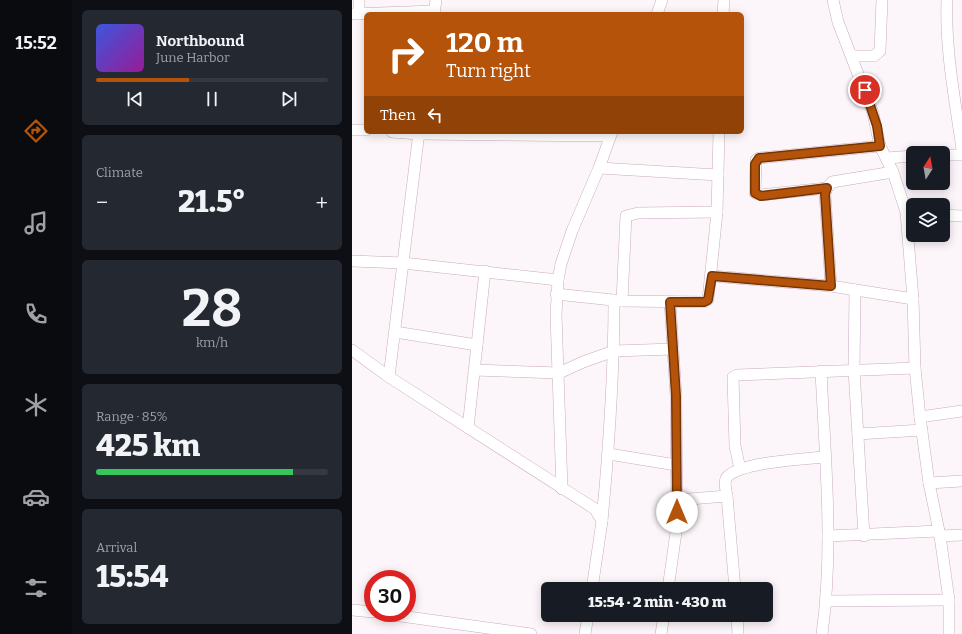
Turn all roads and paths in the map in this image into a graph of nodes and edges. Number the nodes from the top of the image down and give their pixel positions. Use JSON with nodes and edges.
{"nodes":[{"id":1,"x":359,"y":0,"type":"edge"},
{"id":2,"x":662,"y":0,"type":"edge"},
{"id":3,"x":724,"y":0,"type":"edge"},
{"id":4,"x":834,"y":0,"type":"edge"},
{"id":5,"x":882,"y":0,"type":"edge"},
{"id":6,"x":947,"y":0,"type":"edge"},
{"id":7,"x":435,"y":8,"type":"edge"},
{"id":8,"x":382,"y":12,"type":"edge"},
{"id":9,"x":658,"y":12,"type":"edge"},
{"id":10,"x":723,"y":12,"type":"edge"},
{"id":11,"x":355,"y":14,"type":"edge"},
{"id":12,"x":852,"y":56,"type":"junction"},
{"id":13,"x":352,"y":130,"type":"edge"},
{"id":14,"x":364,"y":130,"type":"edge"},
{"id":15,"x":419,"y":134,"type":"edge"},
{"id":16,"x":611,"y":134,"type":"edge"},
{"id":17,"x":719,"y":134,"type":"edge"},
{"id":18,"x":880,"y":146,"type":"junction"},
{"id":19,"x":962,"y":149,"type":"edge"},
{"id":20,"x":950,"y":155,"type":"edge"},
{"id":21,"x":962,"y":155,"type":"edge"},
{"id":22,"x":906,"y":157,"type":"edge"},
{"id":23,"x":887,"y":158,"type":"junction"},
{"id":24,"x":599,"y":168,"type":"junction"},
{"id":25,"x":893,"y":172,"type":"junction"},
{"id":26,"x":718,"y":175,"type":"junction"},
{"id":27,"x":827,"y":188,"type":"junction"},
{"id":28,"x":906,"y":203,"type":"edge"},
{"id":29,"x":717,"y":212,"type":"junction"},
{"id":30,"x":950,"y":215,"type":"edge"},
{"id":31,"x":962,"y":216,"type":"edge"},
{"id":32,"x":911,"y":242,"type":"edge"},
{"id":33,"x":352,"y":261,"type":"edge"},
{"id":34,"x":403,"y":263,"type":"junction"},
{"id":35,"x":485,"y":272,"type":"junction"},
{"id":36,"x":712,"y":276,"type":"junction"},
{"id":37,"x":558,"y":280,"type":"junction"},
{"id":38,"x":831,"y":286,"type":"junction"},
{"id":39,"x":855,"y":290,"type":"junction"},
{"id":40,"x":556,"y":294,"type":"junction"},
{"id":41,"x":913,"y":299,"type":"junction"},
{"id":42,"x":618,"y":301,"type":"junction"},
{"id":43,"x":670,"y":302,"type":"junction"},
{"id":44,"x":395,"y":332,"type":"junction"},
{"id":45,"x":477,"y":344,"type":"junction"},
{"id":46,"x":673,"y":349,"type":"junction"},
{"id":47,"x":352,"y":350,"type":"edge"},
{"id":48,"x":614,"y":351,"type":"junction"},
{"id":49,"x":915,"y":368,"type":"junction"},
{"id":50,"x":474,"y":370,"type":"junction"},
{"id":51,"x":854,"y":370,"type":"junction"},
{"id":52,"x":821,"y":371,"type":"junction"},
{"id":53,"x":559,"y":373,"type":"junction"},
{"id":54,"x":389,"y":377,"type":"junction"},
{"id":55,"x":962,"y":411,"type":"edge"},
{"id":56,"x":920,"y":418,"type":"junction"},
{"id":57,"x":468,"y":428,"type":"junction"},
{"id":58,"x":922,"y":430,"type":"junction"},
{"id":59,"x":858,"y":434,"type":"junction"},
{"id":60,"x":609,"y":454,"type":"junction"},
{"id":61,"x":824,"y":457,"type":"junction"},
{"id":62,"x":676,"y":466,"type":"junction"},
{"id":63,"x":740,"y":470,"type":"junction"},
{"id":64,"x":962,"y":481,"type":"edge"},
{"id":65,"x":929,"y":483,"type":"junction"},
{"id":66,"x":562,"y":489,"type":"junction"},
{"id":67,"x":727,"y":496,"type":"junction"},
{"id":68,"x":676,"y":500,"type":"junction"},
{"id":69,"x":602,"y":521,"type":"junction"},
{"id":70,"x":940,"y":533,"type":"junction"},
{"id":71,"x":962,"y":535,"type":"edge"},
{"id":72,"x":828,"y":536,"type":"junction"},
{"id":73,"x":864,"y":536,"type":"junction"},
{"id":74,"x":593,"y":582,"type":"edge"},
{"id":75,"x":669,"y":582,"type":"edge"},
{"id":76,"x":734,"y":582,"type":"edge"},
{"id":77,"x":949,"y":600,"type":"junction"},
{"id":78,"x":826,"y":601,"type":"junction"},
{"id":79,"x":352,"y":610,"type":"edge"},
{"id":80,"x":364,"y":611,"type":"edge"},
{"id":81,"x":416,"y":619,"type":"edge"},
{"id":82,"x":587,"y":622,"type":"edge"},
{"id":83,"x":663,"y":622,"type":"edge"},
{"id":84,"x":737,"y":622,"type":"edge"},
{"id":85,"x":479,"y":630,"type":"edge"},
{"id":86,"x":531,"y":634,"type":"edge"},
{"id":87,"x":585,"y":634,"type":"edge"},
{"id":88,"x":662,"y":634,"type":"edge"},
{"id":89,"x":738,"y":634,"type":"edge"},
{"id":90,"x":822,"y":634,"type":"edge"},
{"id":91,"x":949,"y":634,"type":"edge"}],
"edges":[{"from":1,"to":11,"type":"street"},
{"from":2,"to":9,"type":"street"},
{"from":3,"to":10,"type":"street"},
{"from":4,"to":12,"type":"street"},
{"from":5,"to":12,"type":"street"},
{"from":6,"to":19,"type":"street"},
{"from":7,"to":8,"type":"street"},
{"from":12,"to":18,"type":"street"},
{"from":13,"to":14,"type":"street"},
{"from":15,"to":34,"type":"street"},
{"from":16,"to":24,"type":"street"},
{"from":17,"to":26,"type":"street"},
{"from":18,"to":23,"type":"street"},
{"from":18,"to":27,"type":"street"},
{"from":20,"to":21,"type":"street"},
{"from":22,"to":23,"type":"street"},
{"from":23,"to":25,"type":"street"},
{"from":24,"to":26,"type":"street"},
{"from":24,"to":37,"type":"street"},
{"from":25,"to":27,"type":"street"},
{"from":25,"to":28,"type":"street"},
{"from":26,"to":29,"type":"street"},
{"from":27,"to":38,"type":"street"},
{"from":29,"to":36,"type":"street"},
{"from":29,"to":42,"type":"street"},
{"from":30,"to":31,"type":"street"},
{"from":32,"to":41,"type":"street"},
{"from":33,"to":34,"type":"street"},
{"from":34,"to":35,"type":"street"},
{"from":34,"to":44,"type":"street"},
{"from":35,"to":37,"type":"street"},
{"from":35,"to":45,"type":"street"},
{"from":36,"to":38,"type":"street"},
{"from":36,"to":43,"type":"street"},
{"from":37,"to":40,"type":"street"},
{"from":38,"to":39,"type":"street"},
{"from":39,"to":41,"type":"street"},
{"from":39,"to":51,"type":"street"},
{"from":40,"to":42,"type":"street"},
{"from":40,"to":53,"type":"street"},
{"from":41,"to":49,"type":"street"},
{"from":42,"to":43,"type":"street"},
{"from":42,"to":48,"type":"street"},
{"from":43,"to":46,"type":"street"},
{"from":44,"to":45,"type":"street"},
{"from":44,"to":54,"type":"street"},
{"from":45,"to":50,"type":"street"},
{"from":46,"to":48,"type":"street"},
{"from":46,"to":62,"type":"street"},
{"from":47,"to":54,"type":"street"},
{"from":48,"to":53,"type":"street"},
{"from":48,"to":60,"type":"street"},
{"from":49,"to":51,"type":"street"},
{"from":49,"to":56,"type":"street"},
{"from":50,"to":53,"type":"street"},
{"from":50,"to":57,"type":"street"},
{"from":51,"to":52,"type":"street"},
{"from":51,"to":59,"type":"street"},
{"from":52,"to":61,"type":"street"},
{"from":52,"to":63,"type":"street"},
{"from":53,"to":66,"type":"street"},
{"from":54,"to":57,"type":"street"},
{"from":55,"to":56,"type":"street"},
{"from":56,"to":58,"type":"street"},
{"from":57,"to":66,"type":"street"},
{"from":58,"to":59,"type":"street"},
{"from":58,"to":65,"type":"street"},
{"from":59,"to":73,"type":"street"},
{"from":60,"to":62,"type":"street"},
{"from":60,"to":69,"type":"street"},
{"from":61,"to":63,"type":"street"},
{"from":61,"to":72,"type":"street"},
{"from":62,"to":68,"type":"street"},
{"from":63,"to":67,"type":"street"},
{"from":64,"to":65,"type":"street"},
{"from":65,"to":70,"type":"street"},
{"from":66,"to":69,"type":"street"},
{"from":67,"to":68,"type":"street"},
{"from":67,"to":76,"type":"street"},
{"from":68,"to":75,"type":"street"},
{"from":69,"to":74,"type":"street"},
{"from":70,"to":71,"type":"street"},
{"from":70,"to":73,"type":"street"},
{"from":70,"to":77,"type":"street"},
{"from":72,"to":73,"type":"street"},
{"from":72,"to":78,"type":"street"},
{"from":77,"to":78,"type":"street"},
{"from":77,"to":91,"type":"street"},
{"from":78,"to":90,"type":"street"},
{"from":79,"to":80,"type":"street"},
{"from":81,"to":85,"type":"street"},
{"from":82,"to":87,"type":"street"},
{"from":83,"to":88,"type":"street"},
{"from":84,"to":89,"type":"street"},
{"from":85,"to":86,"type":"street"}]}
